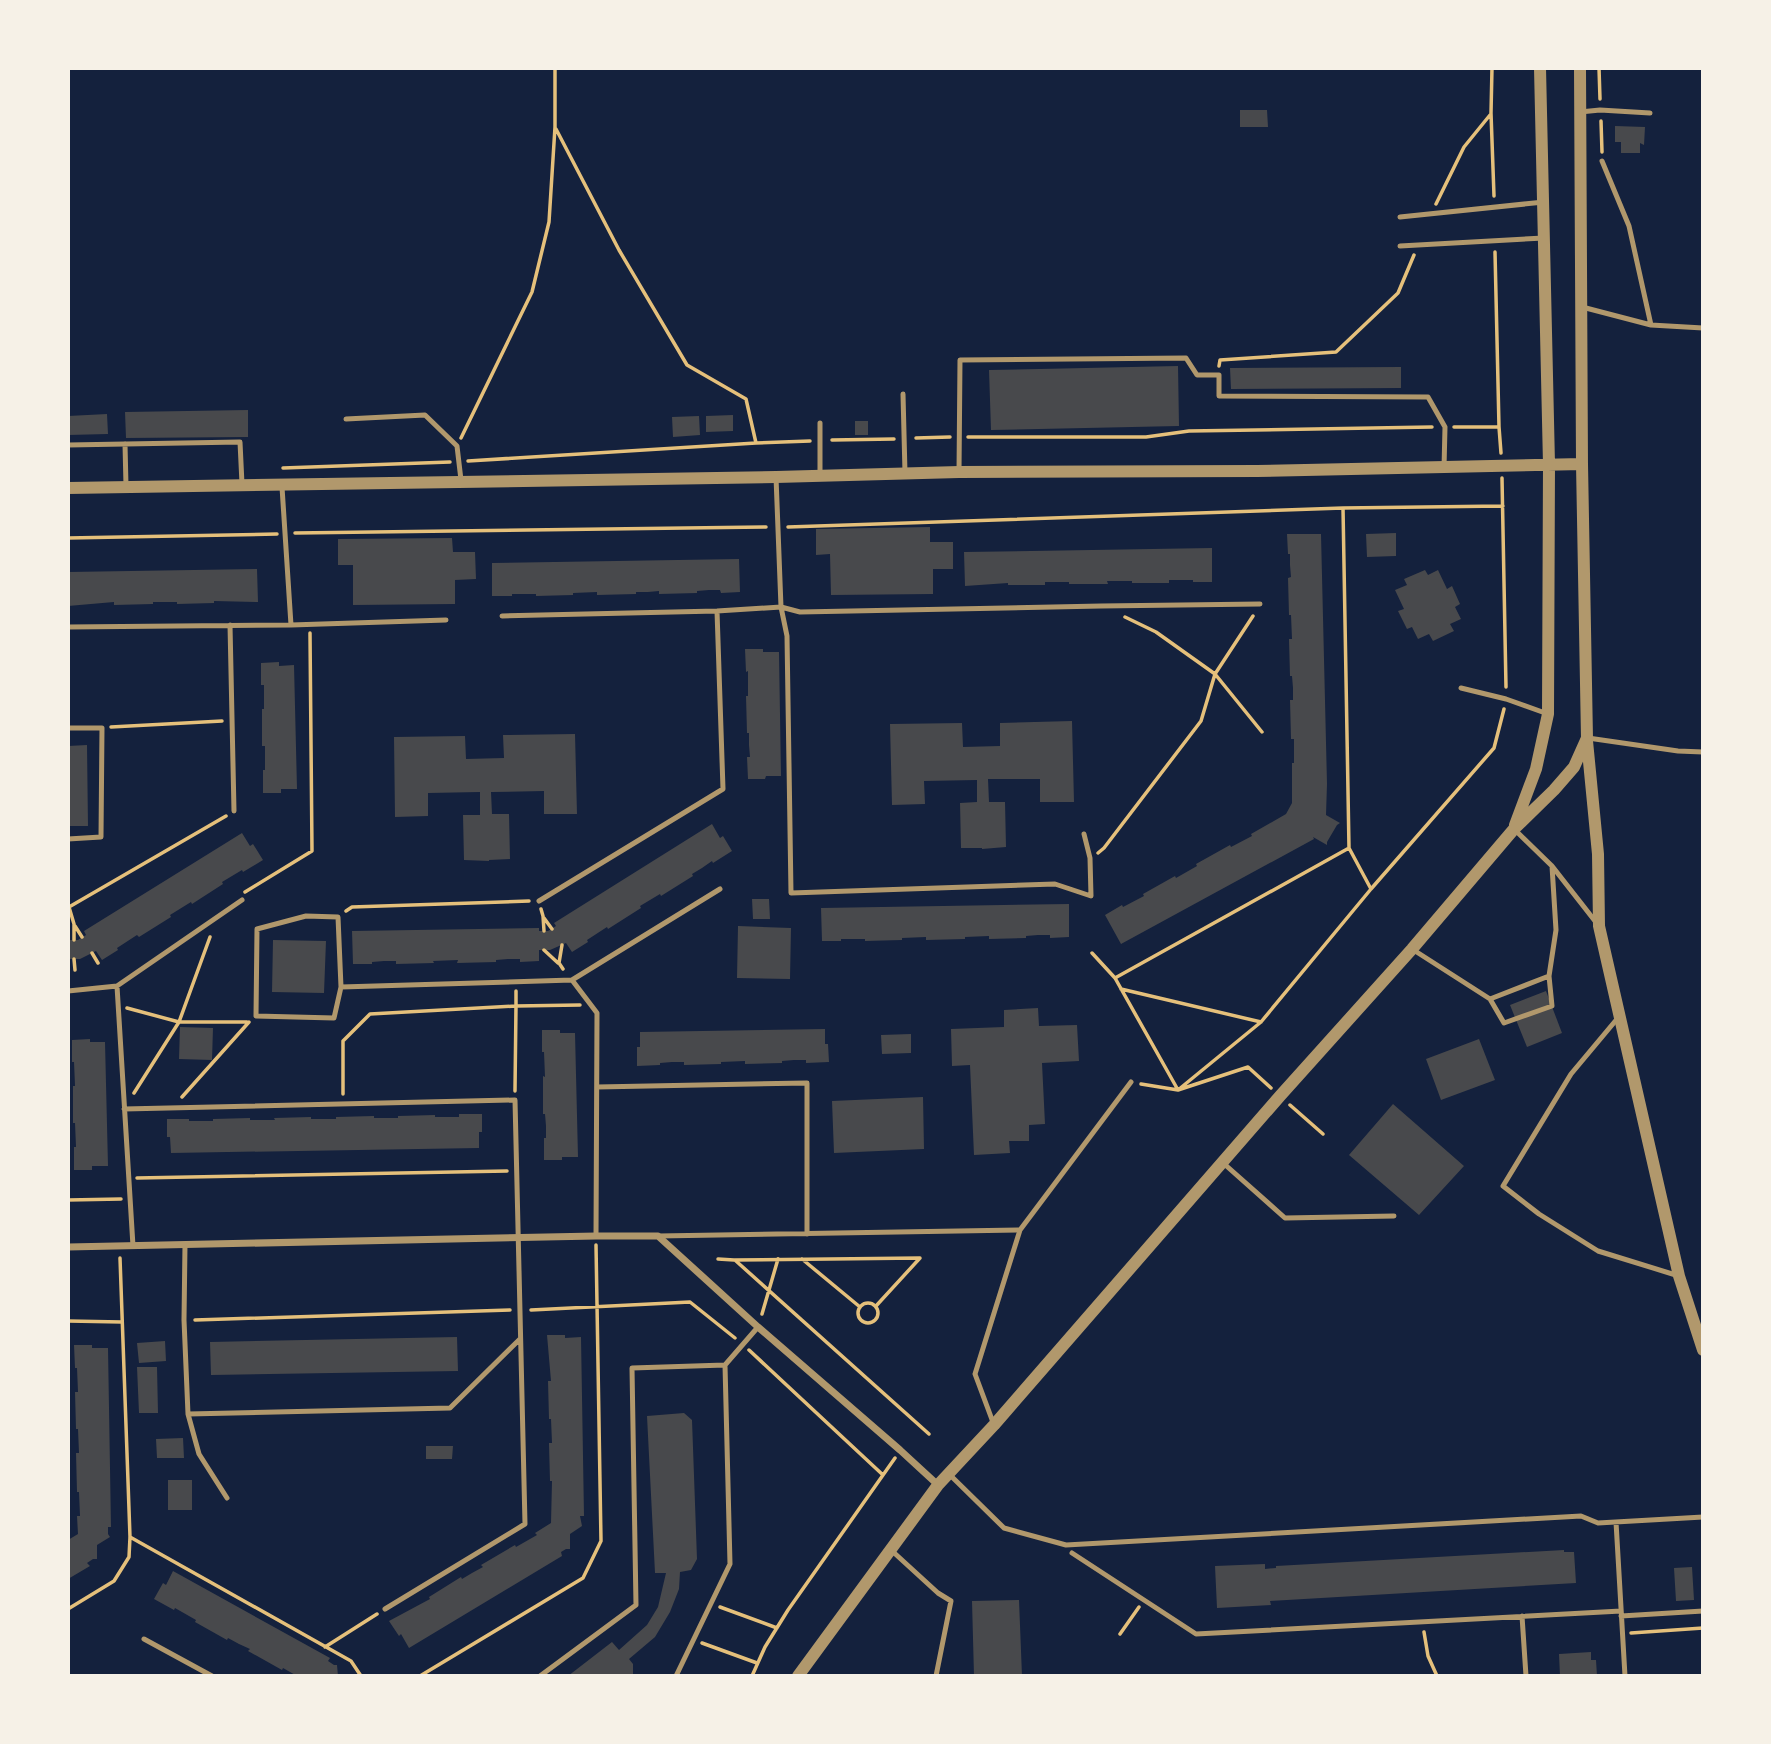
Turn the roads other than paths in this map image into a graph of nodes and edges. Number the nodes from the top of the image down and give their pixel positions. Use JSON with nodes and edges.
{"nodes":[{"id":1,"x":1541,"y":68,"type":"edge"},
{"id":2,"x":1580,"y":68,"type":"edge"},
{"id":3,"x":1580,"y":111,"type":"junction"},
{"id":4,"x":1650,"y":113,"type":"dead end"},
{"id":5,"x":1602,"y":161,"type":"dead end"},
{"id":6,"x":1544,"y":202,"type":"junction"},
{"id":7,"x":1400,"y":217,"type":"dead end"},
{"id":8,"x":1544,"y":238,"type":"junction"},
{"id":9,"x":1400,"y":246,"type":"dead end"},
{"id":10,"x":1583,"y":307,"type":"junction"},
{"id":11,"x":1651,"y":325,"type":"junction"},
{"id":12,"x":1703,"y":328,"type":"edge"},
{"id":13,"x":903,"y":394,"type":"dead end"},
{"id":14,"x":346,"y":419,"type":"dead end"},
{"id":15,"x":820,"y":423,"type":"dead end"},
{"id":16,"x":125,"y":444,"type":"junction"},
{"id":17,"x":68,"y":445,"type":"edge"},
{"id":18,"x":1549,"y":464,"type":"junction"},
{"id":19,"x":1583,"y":464,"type":"junction"},
{"id":20,"x":1444,"y":468,"type":"junction"},
{"id":21,"x":959,"y":472,"type":"junction"},
{"id":22,"x":905,"y":473,"type":"junction"},
{"id":23,"x":820,"y":475,"type":"junction"},
{"id":24,"x":776,"y":477,"type":"junction"},
{"id":25,"x":461,"y":481,"type":"junction"},
{"id":26,"x":242,"y":484,"type":"junction"},
{"id":27,"x":282,"y":484,"type":"junction"},
{"id":28,"x":127,"y":487,"type":"junction"},
{"id":29,"x":68,"y":488,"type":"edge"},
{"id":30,"x":1260,"y":604,"type":"road end"},
{"id":31,"x":781,"y":607,"type":"junction"},
{"id":32,"x":717,"y":611,"type":"junction"},
{"id":33,"x":502,"y":616,"type":"dead end"},
{"id":34,"x":446,"y":621,"type":"dead end"},
{"id":35,"x":230,"y":625,"type":"junction"},
{"id":36,"x":291,"y":625,"type":"junction"},
{"id":37,"x":68,"y":627,"type":"edge"},
{"id":38,"x":1461,"y":688,"type":"dead end"},
{"id":39,"x":1548,"y":714,"type":"junction"},
{"id":40,"x":68,"y":728,"type":"edge"},
{"id":41,"x":1587,"y":737,"type":"junction"},
{"id":42,"x":1703,"y":752,"type":"edge"},
{"id":43,"x":234,"y":811,"type":"road end"},
{"id":44,"x":1514,"y":828,"type":"junction"},
{"id":45,"x":1084,"y":834,"type":"dead end"},
{"id":46,"x":68,"y":839,"type":"edge"},
{"id":47,"x":1552,"y":866,"type":"junction"},
{"id":48,"x":720,"y":889,"type":"dead end"},
{"id":49,"x":242,"y":900,"type":"road end"},
{"id":50,"x":538,"y":901,"type":"road end"},
{"id":51,"x":1599,"y":926,"type":"junction"},
{"id":52,"x":1412,"y":949,"type":"junction"},
{"id":53,"x":1549,"y":976,"type":"junction"},
{"id":54,"x":572,"y":980,"type":"junction"},
{"id":55,"x":117,"y":986,"type":"junction"},
{"id":56,"x":341,"y":987,"type":"junction"},
{"id":57,"x":68,"y":991,"type":"edge"},
{"id":58,"x":1490,"y":999,"type":"junction"},
{"id":59,"x":1619,"y":1017,"type":"junction"},
{"id":60,"x":1131,"y":1082,"type":"road end"},
{"id":61,"x":597,"y":1087,"type":"junction"},
{"id":62,"x":124,"y":1110,"type":"junction"},
{"id":63,"x":1222,"y":1162,"type":"junction"},
{"id":64,"x":1394,"y":1216,"type":"dead end"},
{"id":65,"x":1020,"y":1230,"type":"junction"},
{"id":66,"x":807,"y":1234,"type":"junction"},
{"id":67,"x":596,"y":1236,"type":"junction"},
{"id":68,"x":658,"y":1237,"type":"junction"},
{"id":69,"x":517,"y":1238,"type":"junction"},
{"id":70,"x":185,"y":1245,"type":"junction"},
{"id":71,"x":133,"y":1246,"type":"junction"},
{"id":72,"x":68,"y":1247,"type":"edge"},
{"id":73,"x":1679,"y":1276,"type":"junction"},
{"id":74,"x":758,"y":1327,"type":"junction"},
{"id":75,"x":1700,"y":1333,"type":"edge"},
{"id":76,"x":520,"y":1339,"type":"junction"},
{"id":77,"x":1703,"y":1350,"type":"edge"},
{"id":78,"x":725,"y":1365,"type":"junction"},
{"id":79,"x":188,"y":1414,"type":"junction"},
{"id":80,"x":994,"y":1425,"type":"junction"},
{"id":81,"x":949,"y":1474,"type":"junction"},
{"id":82,"x":938,"y":1485,"type":"junction"},
{"id":83,"x":227,"y":1498,"type":"dead end"},
{"id":84,"x":1703,"y":1517,"type":"edge"},
{"id":85,"x":1616,"y":1522,"type":"junction"},
{"id":86,"x":891,"y":1550,"type":"junction"},
{"id":87,"x":1072,"y":1553,"type":"dead end"},
{"id":88,"x":385,"y":1609,"type":"road end"},
{"id":89,"x":1703,"y":1611,"type":"edge"},
{"id":90,"x":1621,"y":1613,"type":"junction"},
{"id":91,"x":1522,"y":1616,"type":"junction"},
{"id":92,"x":145,"y":1639,"type":"dead end"},
{"id":93,"x":212,"y":1676,"type":"edge"},
{"id":94,"x":540,"y":1676,"type":"edge"},
{"id":95,"x":676,"y":1676,"type":"edge"},
{"id":96,"x":798,"y":1676,"type":"edge"},
{"id":97,"x":936,"y":1676,"type":"edge"},
{"id":98,"x":1526,"y":1676,"type":"edge"},
{"id":99,"x":1625,"y":1676,"type":"edge"}],
"edges":[{"from":1,"to":6,"type":"street"},
{"from":2,"to":3,"type":"street"},
{"from":3,"to":4,"type":"lane"},
{"from":3,"to":10,"type":"street"},
{"from":5,"to":11,"type":"lane"},
{"from":6,"to":7,"type":"lane"},
{"from":6,"to":8,"type":"street"},
{"from":8,"to":9,"type":"lane"},
{"from":8,"to":18,"type":"street"},
{"from":10,"to":11,"type":"lane"},
{"from":10,"to":19,"type":"street"},
{"from":11,"to":12,"type":"lane"},
{"from":13,"to":22,"type":"lane"},
{"from":14,"to":25,"type":"lane"},
{"from":15,"to":23,"type":"lane"},
{"from":16,"to":17,"type":"lane"},
{"from":16,"to":26,"type":"lane"},
{"from":16,"to":28,"type":"lane"},
{"from":18,"to":19,"type":"street"},
{"from":18,"to":20,"type":"street"},
{"from":18,"to":39,"type":"street"},
{"from":19,"to":41,"type":"street"},
{"from":20,"to":21,"type":"street"},
{"from":20,"to":21,"type":"lane"},
{"from":21,"to":22,"type":"street"},
{"from":22,"to":23,"type":"street"},
{"from":23,"to":24,"type":"street"},
{"from":24,"to":25,"type":"street"},
{"from":24,"to":31,"type":"lane"},
{"from":25,"to":27,"type":"street"},
{"from":26,"to":27,"type":"street"},
{"from":26,"to":28,"type":"street"},
{"from":27,"to":36,"type":"lane"},
{"from":28,"to":29,"type":"street"},
{"from":30,"to":31,"type":"lane"},
{"from":31,"to":32,"type":"lane"},
{"from":31,"to":45,"type":"lane"},
{"from":32,"to":33,"type":"lane"},
{"from":32,"to":50,"type":"lane"},
{"from":34,"to":36,"type":"lane"},
{"from":35,"to":36,"type":"lane"},
{"from":35,"to":37,"type":"lane"},
{"from":35,"to":43,"type":"lane"},
{"from":38,"to":39,"type":"lane"},
{"from":39,"to":44,"type":"street"},
{"from":40,"to":46,"type":"lane"},
{"from":41,"to":42,"type":"lane"},
{"from":41,"to":44,"type":"street"},
{"from":41,"to":51,"type":"street"},
{"from":44,"to":47,"type":"lane"},
{"from":44,"to":52,"type":"street"},
{"from":47,"to":51,"type":"lane"},
{"from":47,"to":53,"type":"lane"},
{"from":48,"to":54,"type":"lane"},
{"from":49,"to":55,"type":"lane"},
{"from":51,"to":59,"type":"street"},
{"from":52,"to":58,"type":"lane"},
{"from":52,"to":63,"type":"street"},
{"from":53,"to":58,"type":"lane"},
{"from":53,"to":58,"type":"lane"},
{"from":54,"to":56,"type":"lane"},
{"from":54,"to":61,"type":"lane"},
{"from":55,"to":57,"type":"lane"},
{"from":55,"to":62,"type":"lane"},
{"from":56,"to":56,"type":"lane"},
{"from":59,"to":73,"type":"street"},
{"from":59,"to":73,"type":"lane"},
{"from":60,"to":65,"type":"lane"},
{"from":61,"to":66,"type":"lane"},
{"from":61,"to":67,"type":"lane"},
{"from":62,"to":69,"type":"lane"},
{"from":62,"to":71,"type":"lane"},
{"from":63,"to":64,"type":"lane"},
{"from":63,"to":80,"type":"street"},
{"from":65,"to":66,"type":"lane"},
{"from":65,"to":80,"type":"lane"},
{"from":66,"to":68,"type":"lane"},
{"from":67,"to":68,"type":"street"},
{"from":67,"to":69,"type":"street"},
{"from":68,"to":74,"type":"street"},
{"from":69,"to":70,"type":"street"},
{"from":69,"to":76,"type":"lane"},
{"from":70,"to":71,"type":"street"},
{"from":70,"to":79,"type":"lane"},
{"from":71,"to":72,"type":"street"},
{"from":73,"to":75,"type":"street"},
{"from":74,"to":78,"type":"lane"},
{"from":74,"to":82,"type":"street"},
{"from":75,"to":77,"type":"street"},
{"from":76,"to":79,"type":"lane"},
{"from":76,"to":88,"type":"lane"},
{"from":78,"to":94,"type":"lane"},
{"from":78,"to":95,"type":"lane"},
{"from":79,"to":83,"type":"lane"},
{"from":80,"to":81,"type":"street"},
{"from":81,"to":82,"type":"street"},
{"from":81,"to":85,"type":"lane"},
{"from":82,"to":86,"type":"street"},
{"from":84,"to":85,"type":"lane"},
{"from":85,"to":90,"type":"lane"},
{"from":86,"to":96,"type":"street"},
{"from":86,"to":97,"type":"lane"},
{"from":87,"to":91,"type":"lane"},
{"from":89,"to":90,"type":"lane"},
{"from":90,"to":91,"type":"lane"},
{"from":90,"to":99,"type":"lane"},
{"from":91,"to":98,"type":"lane"},
{"from":92,"to":93,"type":"lane"}]}
